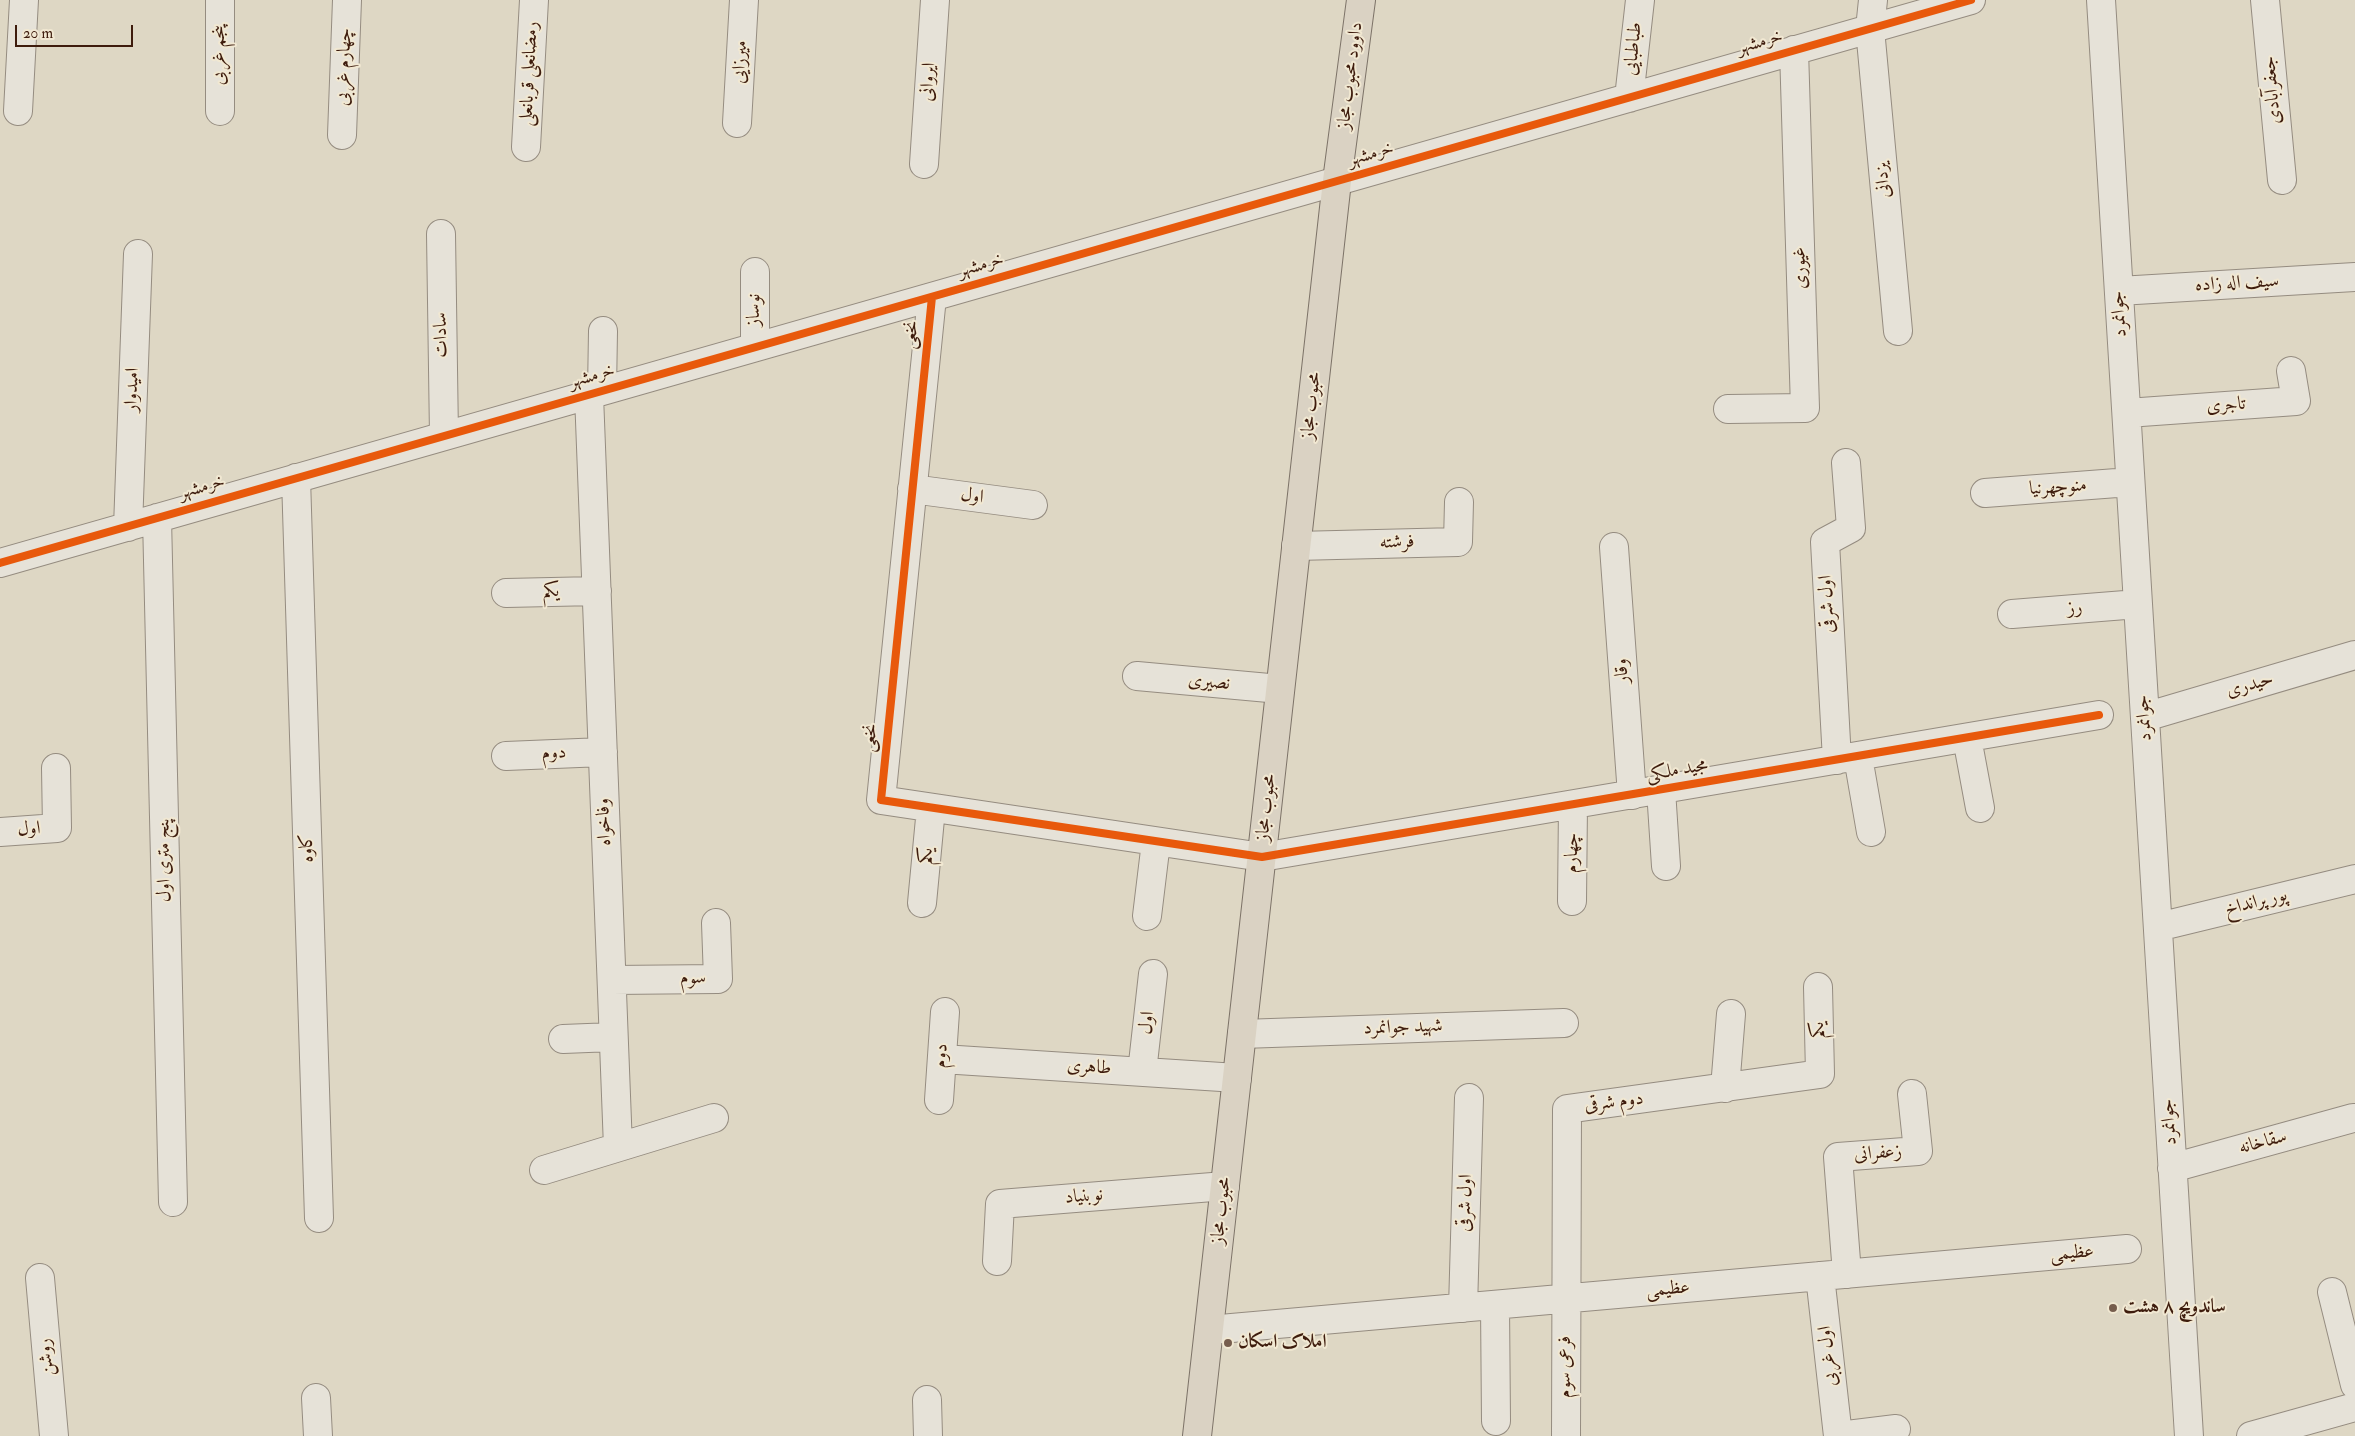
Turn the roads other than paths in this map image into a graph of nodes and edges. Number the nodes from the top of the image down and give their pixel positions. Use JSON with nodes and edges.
{"nodes":[{"id":1,"x":24,"y":0,"type":"edge"},
{"id":2,"x":220,"y":0,"type":"edge"},
{"id":3,"x":347,"y":0,"type":"edge"},
{"id":4,"x":534,"y":0,"type":"edge"},
{"id":5,"x":744,"y":0,"type":"edge"},
{"id":6,"x":935,"y":0,"type":"edge"},
{"id":7,"x":1361,"y":0,"type":"edge"},
{"id":8,"x":1640,"y":0,"type":"edge"},
{"id":9,"x":1873,"y":0,"type":"edge"},
{"id":10,"x":1972,"y":0,"type":"edge"},
{"id":11,"x":2101,"y":0,"type":"edge"},
{"id":12,"x":2265,"y":0,"type":"edge"},
{"id":13,"x":1870,"y":29,"type":"junction"},
{"id":14,"x":1794,"y":50,"type":"junction"},
{"id":15,"x":1629,"y":98,"type":"junction"},
{"id":16,"x":18,"y":111,"type":"dead end"},
{"id":17,"x":220,"y":111,"type":"dead end"},
{"id":18,"x":737,"y":123,"type":"dead end"},
{"id":19,"x":342,"y":135,"type":"dead end"},
{"id":20,"x":526,"y":147,"type":"dead end"},
{"id":21,"x":924,"y":164,"type":"dead end"},
{"id":22,"x":2282,"y":180,"type":"dead end"},
{"id":23,"x":1338,"y":181,"type":"junction"},
{"id":24,"x":440,"y":234,"type":"dead end"},
{"id":25,"x":138,"y":254,"type":"dead end"},
{"id":26,"x":755,"y":272,"type":"dead end"},
{"id":27,"x":2355,"y":277,"type":"edge"},
{"id":28,"x":2118,"y":291,"type":"junction"},
{"id":29,"x":932,"y":297,"type":"junction"},
{"id":30,"x":603,"y":331,"type":"dead end"},
{"id":31,"x":1898,"y":332,"type":"dead end"},
{"id":32,"x":755,"y":347,"type":"junction"},
{"id":33,"x":2291,"y":371,"type":"dead end"},
{"id":34,"x":595,"y":393,"type":"junction"},
{"id":35,"x":1728,"y":409,"type":"dead end"},
{"id":36,"x":2127,"y":413,"type":"junction"},
{"id":37,"x":444,"y":436,"type":"junction"},
{"id":38,"x":1846,"y":463,"type":"dead end"},
{"id":39,"x":296,"y":478,"type":"junction"},
{"id":40,"x":2130,"y":482,"type":"junction"},
{"id":41,"x":912,"y":489,"type":"junction"},
{"id":42,"x":1985,"y":493,"type":"dead end"},
{"id":43,"x":1458,"y":502,"type":"dead end"},
{"id":44,"x":1033,"y":505,"type":"dead end"},
{"id":45,"x":157,"y":518,"type":"junction"},
{"id":46,"x":128,"y":526,"type":"junction"},
{"id":47,"x":1296,"y":546,"type":"junction"},
{"id":48,"x":1614,"y":547,"type":"dead end"},
{"id":49,"x":0,"y":563,"type":"edge"},
{"id":50,"x":597,"y":591,"type":"junction"},
{"id":51,"x":506,"y":593,"type":"dead end"},
{"id":52,"x":2138,"y":604,"type":"junction"},
{"id":53,"x":2012,"y":614,"type":"dead end"},
{"id":54,"x":2355,"y":655,"type":"edge"},
{"id":55,"x":1137,"y":676,"type":"dead end"},
{"id":56,"x":1280,"y":689,"type":"junction"},
{"id":57,"x":2099,"y":716,"type":"dead end"},
{"id":58,"x":2145,"y":717,"type":"junction"},
{"id":59,"x":1967,"y":738,"type":"junction"},
{"id":60,"x":603,"y":752,"type":"junction"},
{"id":61,"x":506,"y":756,"type":"dead end"},
{"id":62,"x":1848,"y":758,"type":"junction"},
{"id":63,"x":56,"y":768,"type":"dead end"},
{"id":64,"x":1661,"y":790,"type":"junction"},
{"id":65,"x":1632,"y":795,"type":"junction"},
{"id":66,"x":1573,"y":805,"type":"junction"},
{"id":67,"x":931,"y":808,"type":"junction"},
{"id":68,"x":1980,"y":808,"type":"dead end"},
{"id":69,"x":0,"y":832,"type":"edge"},
{"id":70,"x":1871,"y":832,"type":"dead end"},
{"id":71,"x":1156,"y":842,"type":"junction"},
{"id":72,"x":1262,"y":858,"type":"junction"},
{"id":73,"x":1666,"y":866,"type":"dead end"},
{"id":74,"x":2355,"y":879,"type":"edge"},
{"id":75,"x":1572,"y":901,"type":"dead end"},
{"id":76,"x":922,"y":903,"type":"dead end"},
{"id":77,"x":1147,"y":916,"type":"dead end"},
{"id":78,"x":716,"y":923,"type":"dead end"},
{"id":79,"x":2158,"y":928,"type":"junction"},
{"id":80,"x":1153,"y":974,"type":"dead end"},
{"id":81,"x":612,"y":980,"type":"junction"},
{"id":82,"x":1818,"y":987,"type":"dead end"},
{"id":83,"x":946,"y":1012,"type":"dead end"},
{"id":84,"x":1731,"y":1014,"type":"dead end"},
{"id":85,"x":1564,"y":1023,"type":"dead end"},
{"id":86,"x":1242,"y":1034,"type":"junction"},
{"id":87,"x":613,"y":1037,"type":"junction"},
{"id":88,"x":563,"y":1039,"type":"dead end"},
{"id":89,"x":942,"y":1059,"type":"junction"},
{"id":90,"x":1142,"y":1072,"type":"junction"},
{"id":91,"x":1820,"y":1074,"type":"joint"},
{"id":92,"x":1237,"y":1078,"type":"junction"},
{"id":93,"x":1725,"y":1088,"type":"junction"},
{"id":94,"x":1912,"y":1094,"type":"dead end"},
{"id":95,"x":1469,"y":1098,"type":"dead end"},
{"id":96,"x":939,"y":1100,"type":"dead end"},
{"id":97,"x":714,"y":1118,"type":"dead end"},
{"id":98,"x":2353,"y":1118,"type":"dead end"},
{"id":99,"x":618,"y":1147,"type":"junction"},
{"id":100,"x":2172,"y":1168,"type":"junction"},
{"id":101,"x":544,"y":1170,"type":"dead end"},
{"id":102,"x":1225,"y":1186,"type":"junction"},
{"id":103,"x":174,"y":1202,"type":"dead end"},
{"id":104,"x":320,"y":1218,"type":"dead end"},
{"id":105,"x":2127,"y":1249,"type":"dead end"},
{"id":106,"x":997,"y":1261,"type":"dead end"},
{"id":107,"x":1847,"y":1274,"type":"junction"},
{"id":108,"x":1820,"y":1276,"type":"junction"},
{"id":109,"x":40,"y":1278,"type":"dead end"},
{"id":110,"x":2332,"y":1292,"type":"dead end"},
{"id":111,"x":1566,"y":1299,"type":"junction"},
{"id":112,"x":1496,"y":1305,"type":"junction"},
{"id":113,"x":1463,"y":1308,"type":"junction"},
{"id":114,"x":1209,"y":1330,"type":"junction"},
{"id":115,"x":2355,"y":1385,"type":"edge"},
{"id":116,"x":316,"y":1398,"type":"dead end"},
{"id":117,"x":927,"y":1400,"type":"dead end"},
{"id":118,"x":2355,"y":1407,"type":"edge"},
{"id":119,"x":1496,"y":1421,"type":"dead end"},
{"id":120,"x":1896,"y":1429,"type":"dead end"},
{"id":121,"x":54,"y":1436,"type":"edge"},
{"id":122,"x":318,"y":1436,"type":"edge"},
{"id":123,"x":928,"y":1436,"type":"edge"},
{"id":124,"x":1197,"y":1436,"type":"edge"},
{"id":125,"x":1566,"y":1436,"type":"edge"},
{"id":126,"x":1838,"y":1436,"type":"edge"},
{"id":127,"x":2189,"y":1436,"type":"edge"},
{"id":128,"x":2251,"y":1436,"type":"edge"}],
"edges":[{"from":1,"to":16,"type":"street"},
{"from":2,"to":17,"type":"street","name":"پنجم غربی"},
{"from":3,"to":19,"type":"street","name":"چهارم غربی"},
{"from":4,"to":20,"type":"street","name":"رمضانعلی قربانعلی"},
{"from":5,"to":18,"type":"street","name":"میرزایی"},
{"from":6,"to":21,"type":"street","name":"ایروانی"},
{"from":7,"to":23,"type":"main road","name":"داوود محبوب مجاز"},
{"from":8,"to":15,"type":"street","name":"طباطبایی"},
{"from":9,"to":13,"type":"street","name":"یزدانی"},
{"from":10,"to":13,"type":"street","name":"خرمشهر"},
{"from":11,"to":28,"type":"street","name":"جوانمرد"},
{"from":12,"to":22,"type":"street","name":"جعفرآبادی"},
{"from":13,"to":14,"type":"street","name":"خرمشهر"},
{"from":13,"to":31,"type":"street","name":"یزدانی"},
{"from":14,"to":15,"type":"street","name":"خرمشهر"},
{"from":14,"to":35,"type":"street","name":"غیوری"},
{"from":15,"to":23,"type":"street","name":"خرمشهر"},
{"from":23,"to":29,"type":"street","name":"خرمشهر"},
{"from":23,"to":47,"type":"main road","name":"محبوب مجاز"},
{"from":24,"to":37,"type":"street","name":"سادات"},
{"from":25,"to":46,"type":"street","name":"امیدوار"},
{"from":26,"to":32,"type":"street","name":"نوساز"},
{"from":27,"to":28,"type":"street","name":"سیف اله زاده"},
{"from":28,"to":36,"type":"street","name":"جوانمرد"},
{"from":29,"to":32,"type":"street","name":"خرمشهر"},
{"from":29,"to":41,"type":"street","name":"نخعی"},
{"from":30,"to":34,"type":"street","name":"وفاخواه"},
{"from":32,"to":34,"type":"street","name":"خرمشهر"},
{"from":33,"to":36,"type":"street","name":"تاجری"},
{"from":34,"to":37,"type":"street","name":"خرمشهر"},
{"from":34,"to":50,"type":"street","name":"وفاخواه"},
{"from":36,"to":40,"type":"street","name":"جوانمرد"},
{"from":37,"to":39,"type":"street","name":"خرمشهر"},
{"from":38,"to":62,"type":"street","name":"اول شرقی"},
{"from":39,"to":45,"type":"street","name":"خرمشهر"},
{"from":39,"to":104,"type":"street","name":"کاوه"},
{"from":40,"to":42,"type":"street","name":"منوچهرنیا"},
{"from":40,"to":52,"type":"street","name":"جوانمرد"},
{"from":41,"to":44,"type":"street","name":"اول"},
{"from":41,"to":67,"type":"street","name":"نخعی"},
{"from":43,"to":47,"type":"street","name":"فرشته"},
{"from":45,"to":46,"type":"street","name":"خرمشهر"},
{"from":45,"to":103,"type":"street","name":"پنج متری اول"},
{"from":46,"to":49,"type":"street","name":"خرمشهر"},
{"from":47,"to":56,"type":"main road","name":"محبوب مجاز"},
{"from":48,"to":65,"type":"street","name":"وقار"},
{"from":50,"to":51,"type":"street","name":"یکم"},
{"from":50,"to":60,"type":"street","name":"وفاخواه"},
{"from":52,"to":53,"type":"street","name":"رز"},
{"from":52,"to":58,"type":"street","name":"جوانمرد"},
{"from":54,"to":58,"type":"street","name":"حیدری"},
{"from":55,"to":56,"type":"street","name":"نصیری"},
{"from":56,"to":72,"type":"main road","name":"محبوب مجاز"},
{"from":57,"to":59,"type":"street","name":"مجید ملکی"},
{"from":58,"to":79,"type":"street","name":"جوانمرد"},
{"from":59,"to":62,"type":"street","name":"مجید ملکی"},
{"from":59,"to":68,"type":"street"},
{"from":60,"to":61,"type":"street","name":"دوم"},
{"from":60,"to":81,"type":"street","name":"وفاخواه"},
{"from":62,"to":64,"type":"street","name":"مجید ملکی"},
{"from":62,"to":70,"type":"street"},
{"from":63,"to":69,"type":"street","name":"اول"},
{"from":64,"to":65,"type":"street","name":"مجید ملکی"},
{"from":64,"to":73,"type":"street"},
{"from":65,"to":66,"type":"street","name":"مجید ملکی"},
{"from":66,"to":72,"type":"street","name":"مجید ملکی"},
{"from":66,"to":75,"type":"street","name":"چهارم"},
{"from":67,"to":71,"type":"street","name":"نخعی"},
{"from":67,"to":76,"type":"street","name":"یکم"},
{"from":71,"to":72,"type":"street","name":"نخعی"},
{"from":71,"to":77,"type":"street"},
{"from":72,"to":86,"type":"main road","name":"محبوب مجاز"},
{"from":74,"to":79,"type":"street","name":"پور پرانداخ"},
{"from":78,"to":81,"type":"street","name":"سوم"},
{"from":79,"to":100,"type":"street","name":"جوانمرد"},
{"from":80,"to":90,"type":"street","name":"اول"},
{"from":81,"to":87,"type":"street","name":"وفاخواه"},
{"from":82,"to":91,"type":"street","name":"یکم"},
{"from":83,"to":89,"type":"street","name":"دوم"},
{"from":84,"to":93,"type":"street"},
{"from":85,"to":86,"type":"street","name":"شهید جوانمرد"},
{"from":86,"to":92,"type":"main road","name":"محبوب مجاز"},
{"from":87,"to":88,"type":"street"},
{"from":87,"to":99,"type":"street","name":"وفاخواه"},
{"from":89,"to":90,"type":"street","name":"طاهری"},
{"from":89,"to":96,"type":"street","name":"دوم"},
{"from":90,"to":92,"type":"street","name":"طاهری"},
{"from":91,"to":93,"type":"street","name":"دوم شرقی"},
{"from":92,"to":102,"type":"main road","name":"محبوب مجاز"},
{"from":93,"to":111,"type":"street","name":"دوم شرقی"},
{"from":94,"to":107,"type":"street","name":"زعفرانی"},
{"from":95,"to":113,"type":"street","name":"اول شرقی"},
{"from":97,"to":99,"type":"street"},
{"from":98,"to":100,"type":"street","name":"سقاخانه"},
{"from":99,"to":101,"type":"street"},
{"from":100,"to":127,"type":"street","name":"جوانمرد"},
{"from":102,"to":106,"type":"street","name":"نوبنیاد"},
{"from":102,"to":114,"type":"main road","name":"محبوب مجاز"},
{"from":105,"to":107,"type":"street","name":"عظیمی"},
{"from":107,"to":108,"type":"street","name":"عظیمی"},
{"from":108,"to":111,"type":"street","name":"عظیمی"},
{"from":108,"to":126,"type":"street","name":"اول غربی"},
{"from":109,"to":121,"type":"street","name":"روشن"},
{"from":110,"to":115,"type":"street"},
{"from":111,"to":112,"type":"street","name":"عظیمی"},
{"from":111,"to":125,"type":"street","name":"فرعی سوم"},
{"from":112,"to":113,"type":"street","name":"عظیمی"},
{"from":112,"to":119,"type":"street"},
{"from":113,"to":114,"type":"street","name":"عظیمی"},
{"from":114,"to":124,"type":"main road","name":"محبوب مجاز"},
{"from":116,"to":122,"type":"street"},
{"from":117,"to":123,"type":"street"},
{"from":118,"to":128,"type":"street"},
{"from":120,"to":126,"type":"street","name":"اول غربی"}]}
